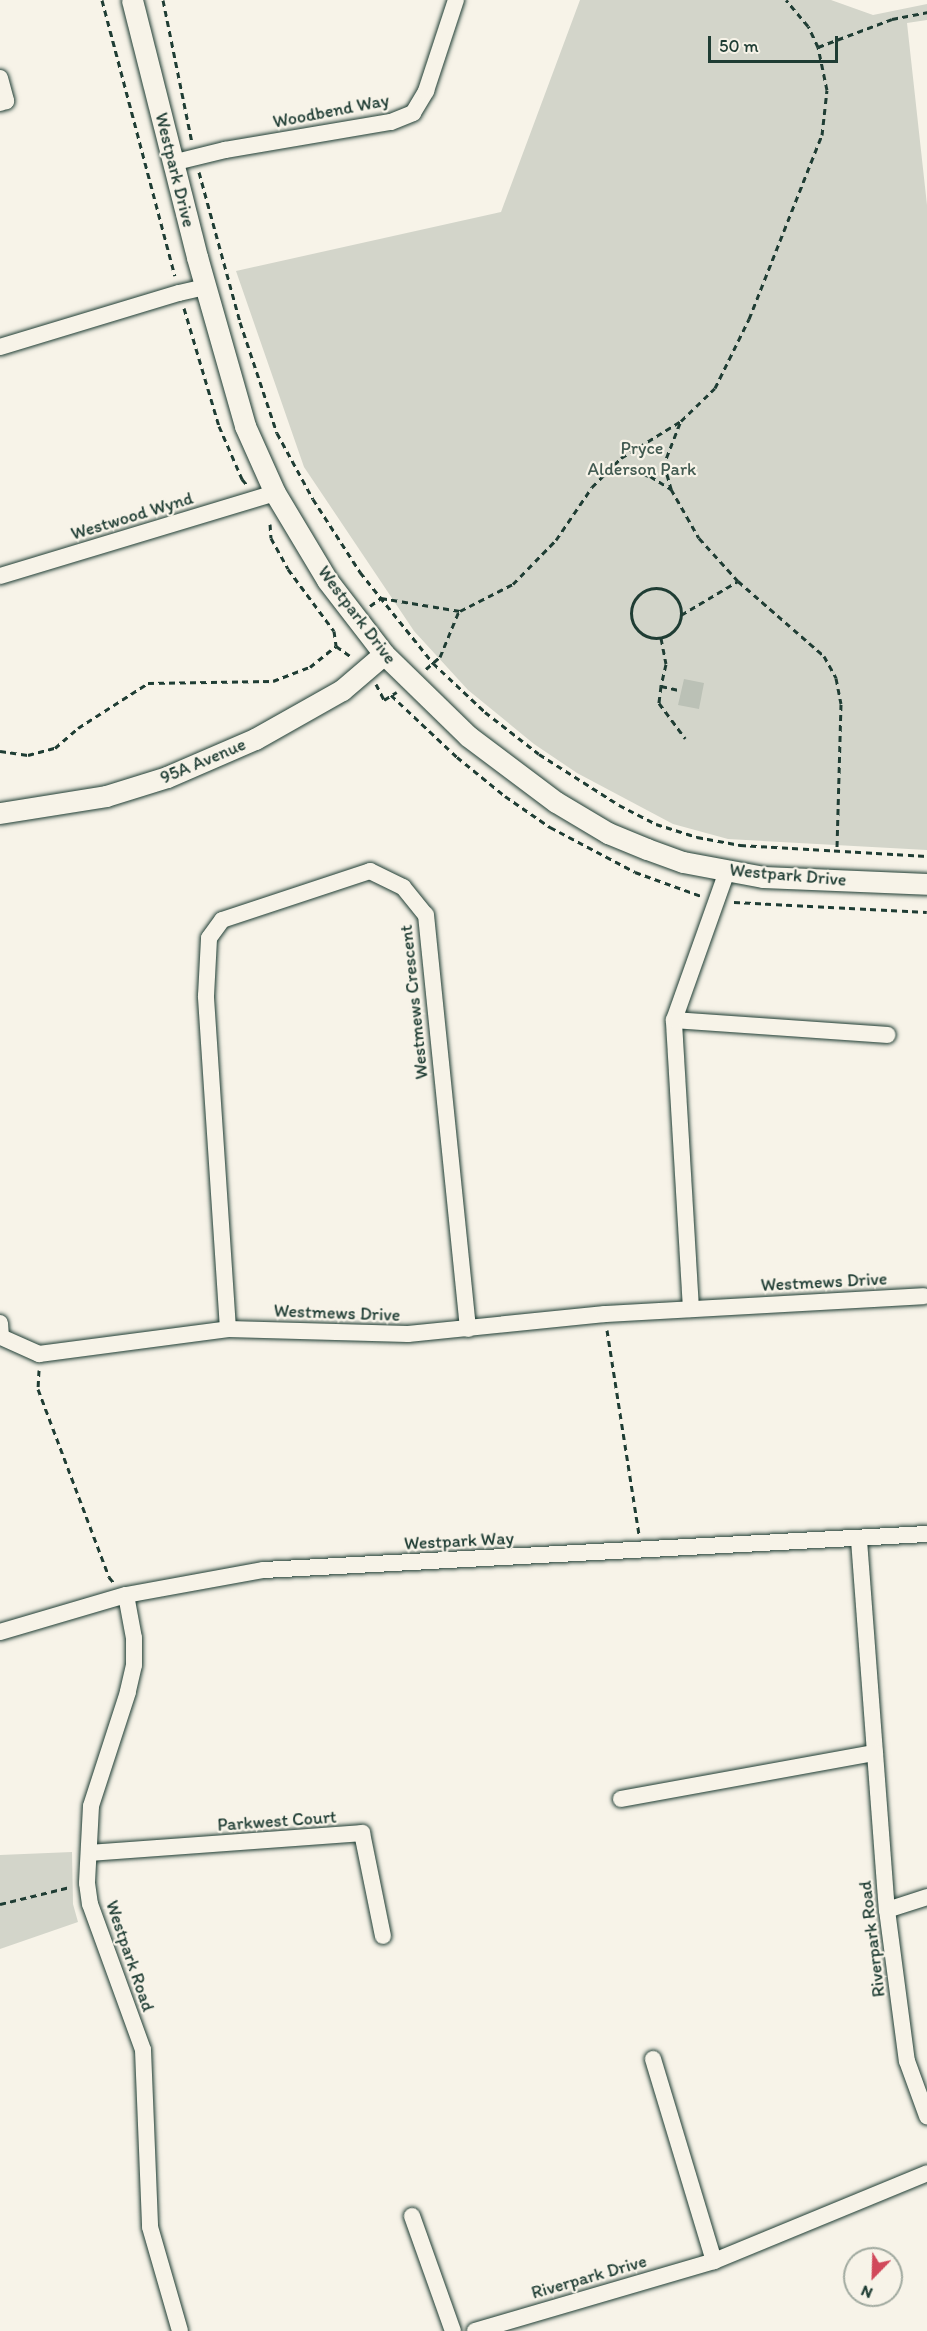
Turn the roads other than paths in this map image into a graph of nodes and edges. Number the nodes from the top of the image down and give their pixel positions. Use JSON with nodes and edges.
{"nodes":[{"id":1,"x":132,"y":0,"type":"edge"},
{"id":2,"x":456,"y":0,"type":"edge"},
{"id":3,"x":0,"y":78,"type":"edge"},
{"id":4,"x":0,"y":103,"type":"edge"},
{"id":5,"x":172,"y":163,"type":"junction"},
{"id":6,"x":206,"y":287,"type":"junction"},
{"id":7,"x":0,"y":347,"type":"edge"},
{"id":8,"x":274,"y":493,"type":"junction"},
{"id":9,"x":0,"y":576,"type":"edge"},
{"id":10,"x":384,"y":654,"type":"junction"},
{"id":11,"x":0,"y":813,"type":"edge"},
{"id":12,"x":728,"y":871,"type":"junction"},
{"id":13,"x":927,"y":884,"type":"edge"},
{"id":14,"x":674,"y":1020,"type":"junction"},
{"id":15,"x":887,"y":1035,"type":"dead end"},
{"id":16,"x":923,"y":1296,"type":"dead end"},
{"id":17,"x":690,"y":1309,"type":"junction"},
{"id":18,"x":0,"y":1323,"type":"edge"},
{"id":19,"x":228,"y":1329,"type":"junction"},
{"id":20,"x":468,"y":1329,"type":"junction"},
{"id":21,"x":927,"y":1534,"type":"edge"},
{"id":22,"x":859,"y":1540,"type":"junction"},
{"id":23,"x":126,"y":1595,"type":"junction"},
{"id":24,"x":0,"y":1632,"type":"edge"},
{"id":25,"x":875,"y":1754,"type":"junction"},
{"id":26,"x":621,"y":1799,"type":"dead end"},
{"id":27,"x":90,"y":1853,"type":"junction"},
{"id":28,"x":927,"y":1898,"type":"edge"},
{"id":29,"x":887,"y":1910,"type":"junction"},
{"id":30,"x":383,"y":1936,"type":"dead end"},
{"id":31,"x":653,"y":2059,"type":"dead end"},
{"id":32,"x":927,"y":2116,"type":"edge"},
{"id":33,"x":927,"y":2173,"type":"edge"},
{"id":34,"x":412,"y":2216,"type":"dead end"},
{"id":35,"x":714,"y":2261,"type":"junction"},
{"id":36,"x":180,"y":2331,"type":"edge"},
{"id":37,"x":453,"y":2331,"type":"edge"},
{"id":38,"x":475,"y":2331,"type":"edge"}],
"edges":[{"from":1,"to":5,"type":"street","name":"Westpark Drive"},
{"from":2,"to":5,"type":"street","name":"Woodbend Way"},
{"from":3,"to":4,"type":"street"},
{"from":5,"to":6,"type":"street","name":"Westpark Drive"},
{"from":6,"to":7,"type":"street"},
{"from":6,"to":8,"type":"street","name":"Westpark Drive"},
{"from":8,"to":9,"type":"street","name":"Westwood Wynd"},
{"from":8,"to":10,"type":"street","name":"Westpark Drive"},
{"from":10,"to":11,"type":"street","name":"95A Avenue"},
{"from":10,"to":12,"type":"street","name":"Westpark Drive"},
{"from":12,"to":13,"type":"street","name":"Westpark Drive"},
{"from":12,"to":14,"type":"street"},
{"from":14,"to":15,"type":"street"},
{"from":14,"to":17,"type":"street"},
{"from":16,"to":17,"type":"street","name":"Westmews Drive"},
{"from":17,"to":20,"type":"street","name":"Westmews Drive"},
{"from":18,"to":19,"type":"street","name":"Westmews Drive"},
{"from":19,"to":20,"type":"street","name":"Westmews Drive"},
{"from":19,"to":20,"type":"street","name":"Westmews Crescent"},
{"from":21,"to":22,"type":"street","name":"Westpark Way"},
{"from":22,"to":23,"type":"street","name":"Westpark Way"},
{"from":22,"to":25,"type":"street","name":"Riverpark Road"},
{"from":23,"to":24,"type":"street","name":"Westpark Way"},
{"from":23,"to":27,"type":"street","name":"Westpark Road"},
{"from":25,"to":26,"type":"street"},
{"from":25,"to":29,"type":"street","name":"Riverpark Road"},
{"from":27,"to":30,"type":"street","name":"Parkwest Court"},
{"from":27,"to":36,"type":"street","name":"Westpark Road"},
{"from":28,"to":29,"type":"street"},
{"from":29,"to":32,"type":"street","name":"Riverpark Road"},
{"from":31,"to":35,"type":"street"},
{"from":33,"to":35,"type":"street","name":"Riverpark Drive"},
{"from":34,"to":37,"type":"street"},
{"from":35,"to":38,"type":"street","name":"Riverpark Drive"}]}
